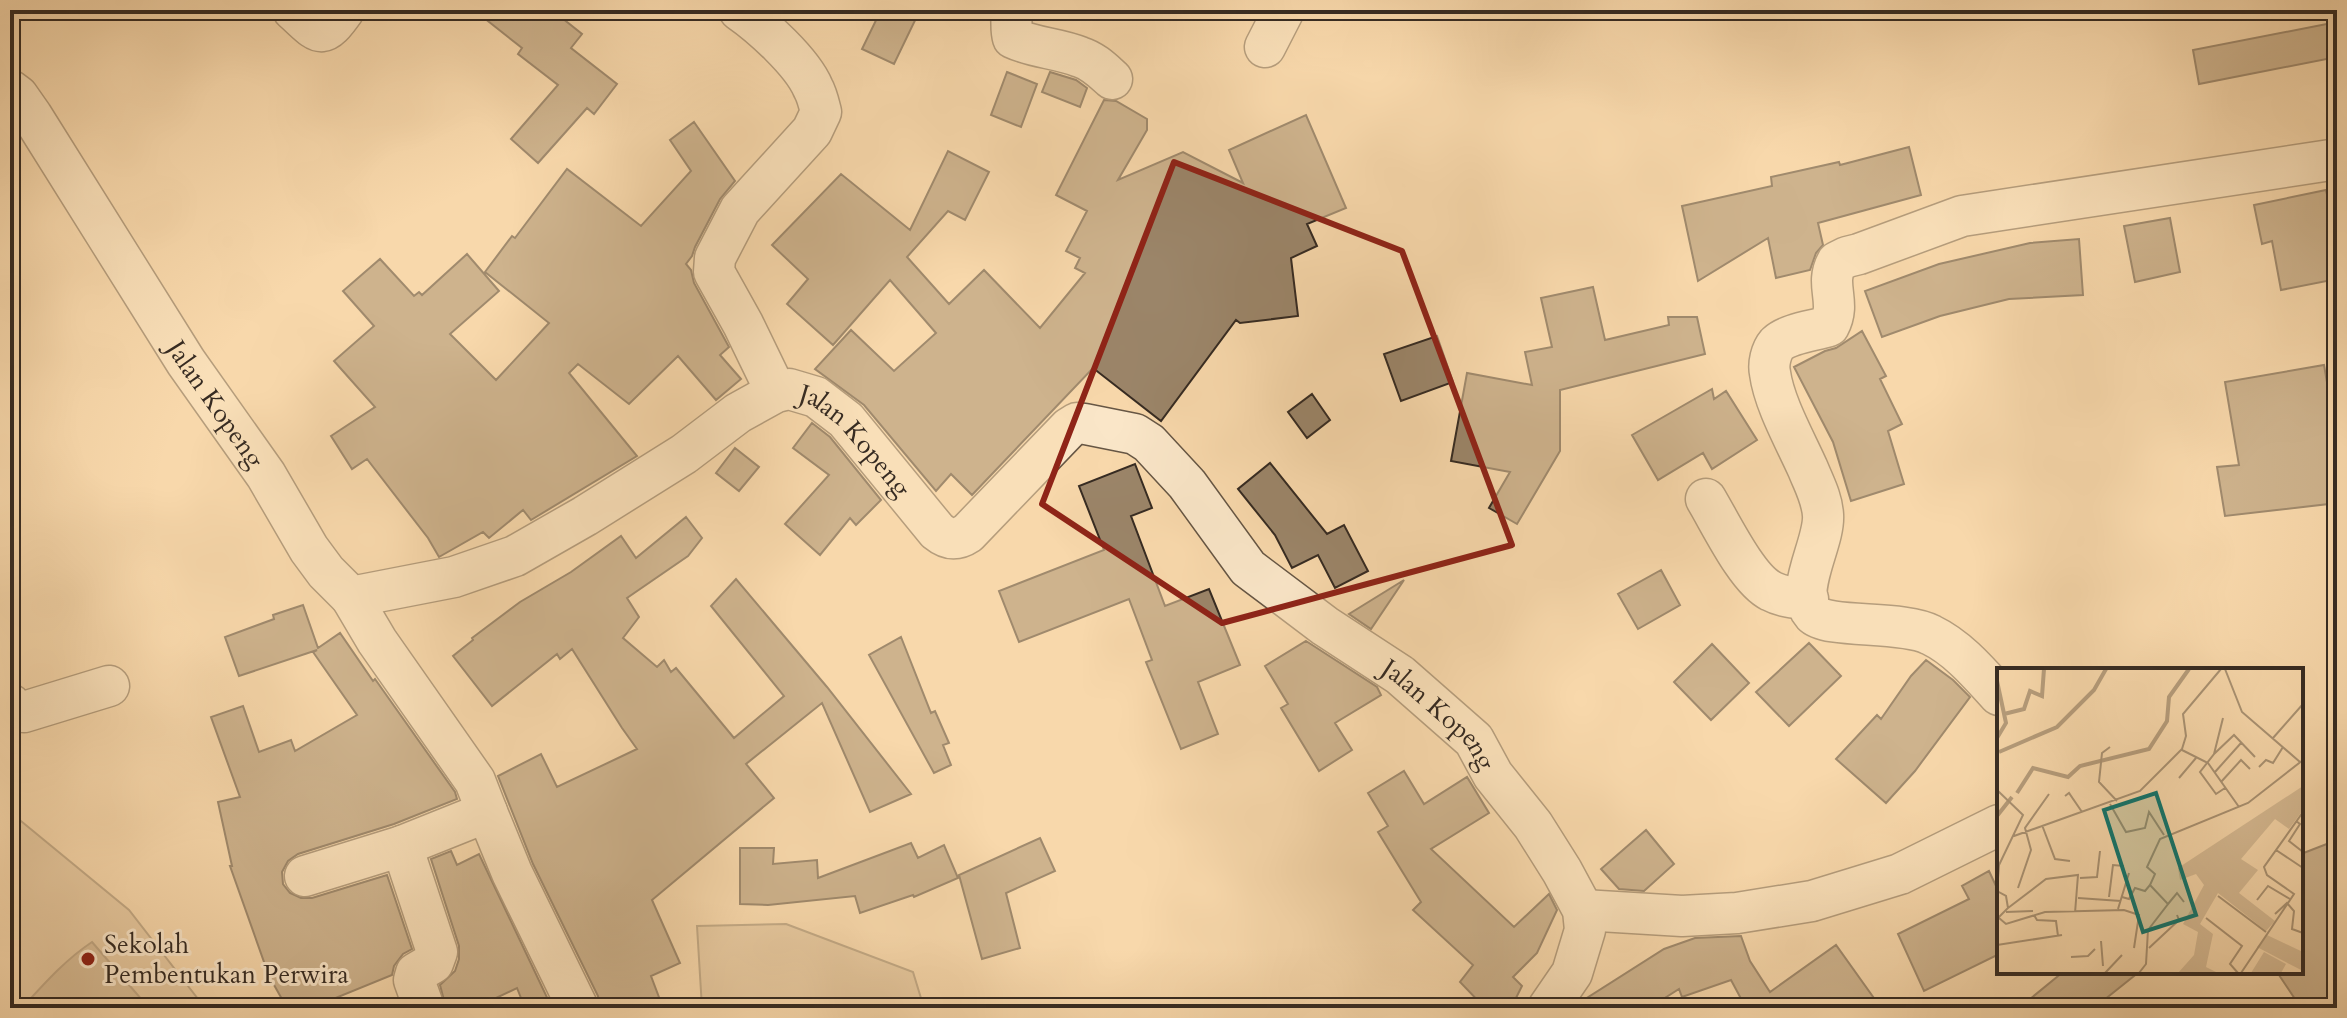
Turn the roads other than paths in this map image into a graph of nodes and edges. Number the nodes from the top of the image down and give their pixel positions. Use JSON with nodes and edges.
{"nodes":[{"id":1,"x":293,"y":10,"type":"edge"},
{"id":2,"x":344,"y":10,"type":"edge"},
{"id":3,"x":739,"y":10,"type":"edge"},
{"id":4,"x":1010,"y":10,"type":"edge"},
{"id":5,"x":1284,"y":10,"type":"edge"},
{"id":6,"x":1265,"y":47,"type":"dead end"},
{"id":7,"x":1112,"y":79,"type":"dead end"},
{"id":8,"x":10,"y":90,"type":"edge"},
{"id":9,"x":2337,"y":159,"type":"edge"},
{"id":10,"x":776,"y":392,"type":"junction"},
{"id":11,"x":1706,"y":499,"type":"dead end"},
{"id":12,"x":351,"y":597,"type":"junction"},
{"id":13,"x":1808,"y":599,"type":"junction"},
{"id":14,"x":109,"y":686,"type":"dead end"},
{"id":15,"x":1997,"y":693,"type":"edge"},
{"id":16,"x":10,"y":704,"type":"edge"},
{"id":17,"x":487,"y":812,"type":"junction"},
{"id":18,"x":1997,"y":826,"type":"edge"},
{"id":19,"x":402,"y":846,"type":"junction"},
{"id":20,"x":305,"y":876,"type":"dead end"},
{"id":21,"x":1583,"y":910,"type":"junction"},
{"id":22,"x":577,"y":1006,"type":"edge"},
{"id":23,"x":424,"y":1008,"type":"edge"},
{"id":24,"x":1548,"y":1008,"type":"edge"}],
"edges":[{"from":1,"to":2,"type":"street"},
{"from":3,"to":10,"type":"street"},
{"from":4,"to":7,"type":"street"},
{"from":5,"to":6,"type":"street"},
{"from":8,"to":12,"type":"street","name":"Jalan Kopeng"},
{"from":9,"to":13,"type":"street"},
{"from":10,"to":12,"type":"street","name":"Jalan Kopeng"},
{"from":10,"to":21,"type":"street","name":"Jalan Kopeng"},
{"from":11,"to":13,"type":"street"},
{"from":12,"to":17,"type":"street"},
{"from":13,"to":15,"type":"street"},
{"from":14,"to":16,"type":"street"},
{"from":17,"to":19,"type":"street"},
{"from":17,"to":22,"type":"street"},
{"from":18,"to":21,"type":"street"},
{"from":19,"to":20,"type":"street"},
{"from":19,"to":23,"type":"street"},
{"from":21,"to":24,"type":"street"}]}
